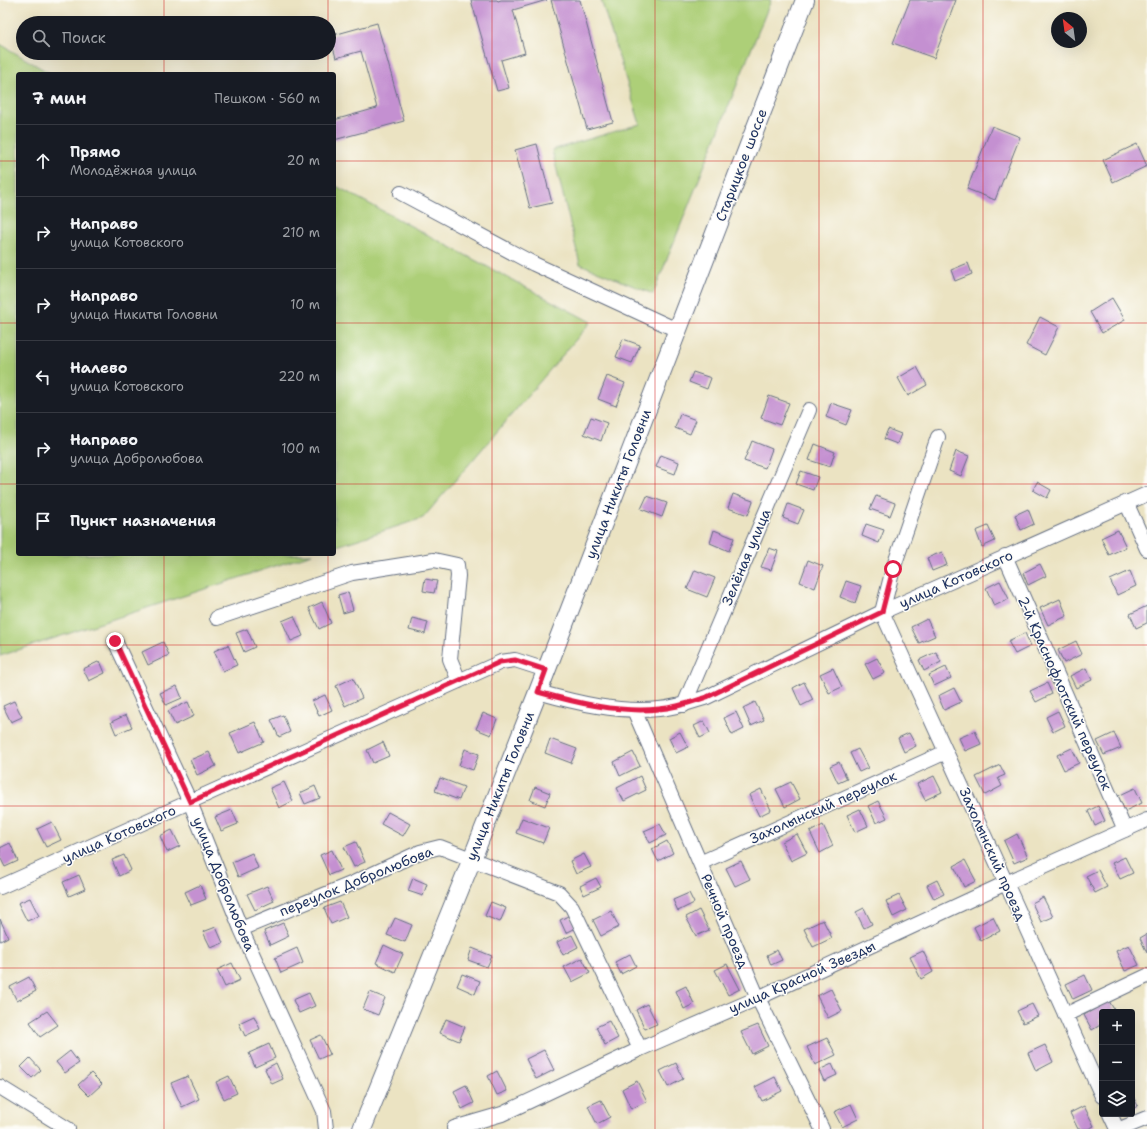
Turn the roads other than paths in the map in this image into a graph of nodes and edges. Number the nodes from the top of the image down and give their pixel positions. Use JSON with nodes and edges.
{"nodes":[{"id":1,"x":805,"y":0,"type":"edge"},
{"id":2,"x":401,"y":193,"type":"dead end"},
{"id":3,"x":677,"y":330,"type":"junction"},
{"id":4,"x":809,"y":410,"type":"dead end"},
{"id":5,"x":938,"y":437,"type":"dead end"},
{"id":6,"x":1147,"y":494,"type":"edge"},
{"id":7,"x":1126,"y":502,"type":"junction"},
{"id":8,"x":1147,"y":549,"type":"edge"},
{"id":9,"x":1005,"y":556,"type":"junction"},
{"id":10,"x":882,"y":612,"type":"junction"},
{"id":11,"x":217,"y":618,"type":"dead end"},
{"id":12,"x":115,"y":641,"type":"dead end"},
{"id":13,"x":546,"y":670,"type":"junction"},
{"id":14,"x":460,"y":681,"type":"junction"},
{"id":15,"x":538,"y":692,"type":"junction"},
{"id":16,"x":684,"y":705,"type":"junction"},
{"id":17,"x":634,"y":710,"type":"junction"},
{"id":18,"x":946,"y":752,"type":"junction"},
{"id":19,"x":190,"y":802,"type":"junction"},
{"id":20,"x":1147,"y":820,"type":"edge"},
{"id":21,"x":1125,"y":830,"type":"junction"},
{"id":22,"x":472,"y":859,"type":"junction"},
{"id":23,"x":700,"y":862,"type":"junction"},
{"id":24,"x":1006,"y":883,"type":"junction"},
{"id":25,"x":0,"y":887,"type":"edge"},
{"id":26,"x":242,"y":929,"type":"junction"},
{"id":27,"x":1147,"y":976,"type":"edge"},
{"id":28,"x":758,"y":998,"type":"junction"},
{"id":29,"x":1065,"y":1015,"type":"junction"},
{"id":30,"x":640,"y":1049,"type":"junction"},
{"id":31,"x":0,"y":1087,"type":"edge"},
{"id":32,"x":1099,"y":1089,"type":"edge"},
{"id":33,"x":1111,"y":1117,"type":"edge"},
{"id":34,"x":1147,"y":1118,"type":"edge"},
{"id":35,"x":454,"y":1128,"type":"dead end"},
{"id":36,"x":68,"y":1129,"type":"edge"},
{"id":37,"x":326,"y":1129,"type":"edge"},
{"id":38,"x":362,"y":1129,"type":"edge"},
{"id":39,"x":822,"y":1129,"type":"edge"},
{"id":40,"x":1117,"y":1129,"type":"edge"},
{"id":41,"x":1120,"y":1129,"type":"edge"}],
"edges":[{"from":1,"to":3,"type":"main road","name":"Старицкое шоссе"},
{"from":2,"to":3,"type":"street"},
{"from":3,"to":13,"type":"main road","name":"улица Никиты Головни"},
{"from":4,"to":16,"type":"street","name":"Зелёная улица"},
{"from":5,"to":10,"type":"street"},
{"from":6,"to":7,"type":"street","name":"улица Котовского"},
{"from":7,"to":8,"type":"street"},
{"from":7,"to":9,"type":"street","name":"улица Котовского"},
{"from":9,"to":10,"type":"street","name":"улица Котовского"},
{"from":9,"to":21,"type":"street","name":"2-й Краснофлотский переулок"},
{"from":10,"to":16,"type":"street","name":"улица Котовского"},
{"from":10,"to":18,"type":"street","name":"Захолынский проезд"},
{"from":11,"to":14,"type":"street"},
{"from":12,"to":19,"type":"street","name":"улица Добролюбова"},
{"from":13,"to":14,"type":"street","name":"улица Котовского"},
{"from":13,"to":15,"type":"main road","name":"улица Никиты Головни"},
{"from":14,"to":19,"type":"street","name":"улица Котовского"},
{"from":15,"to":17,"type":"street","name":"улица Котовского"},
{"from":15,"to":22,"type":"main road","name":"улица Никиты Головни"},
{"from":16,"to":17,"type":"street","name":"улица Котовского"},
{"from":17,"to":23,"type":"street","name":"Речной проезд"},
{"from":18,"to":23,"type":"street","name":"Захолынский переулок"},
{"from":18,"to":24,"type":"street","name":"Захолынский проезд"},
{"from":19,"to":25,"type":"street","name":"улица Котовского"},
{"from":19,"to":26,"type":"street","name":"улица Добролюбова"},
{"from":20,"to":21,"type":"street","name":"улица Красной Звезды"},
{"from":21,"to":24,"type":"street","name":"улица Красной Звезды"},
{"from":22,"to":26,"type":"street","name":"переулок Добролюбова"},
{"from":22,"to":30,"type":"street","name":"переулок Добролюбова"},
{"from":22,"to":38,"type":"main road","name":"улица Никиты Головни"},
{"from":23,"to":28,"type":"street","name":"Речной проезд"},
{"from":24,"to":28,"type":"street","name":"улица Красной Звезды"},
{"from":24,"to":29,"type":"street","name":"Захолынский проезд"},
{"from":26,"to":37,"type":"street","name":"улица Добролюбова"},
{"from":27,"to":29,"type":"street"},
{"from":28,"to":30,"type":"street","name":"улица Красной Звезды"},
{"from":28,"to":39,"type":"street","name":"Речной проезд"},
{"from":29,"to":32,"type":"street","name":"Захолынский проезд"},
{"from":30,"to":35,"type":"street","name":"улица Красной Звезды"},
{"from":31,"to":36,"type":"street"},
{"from":33,"to":40,"type":"street"},
{"from":34,"to":41,"type":"street"}]}
